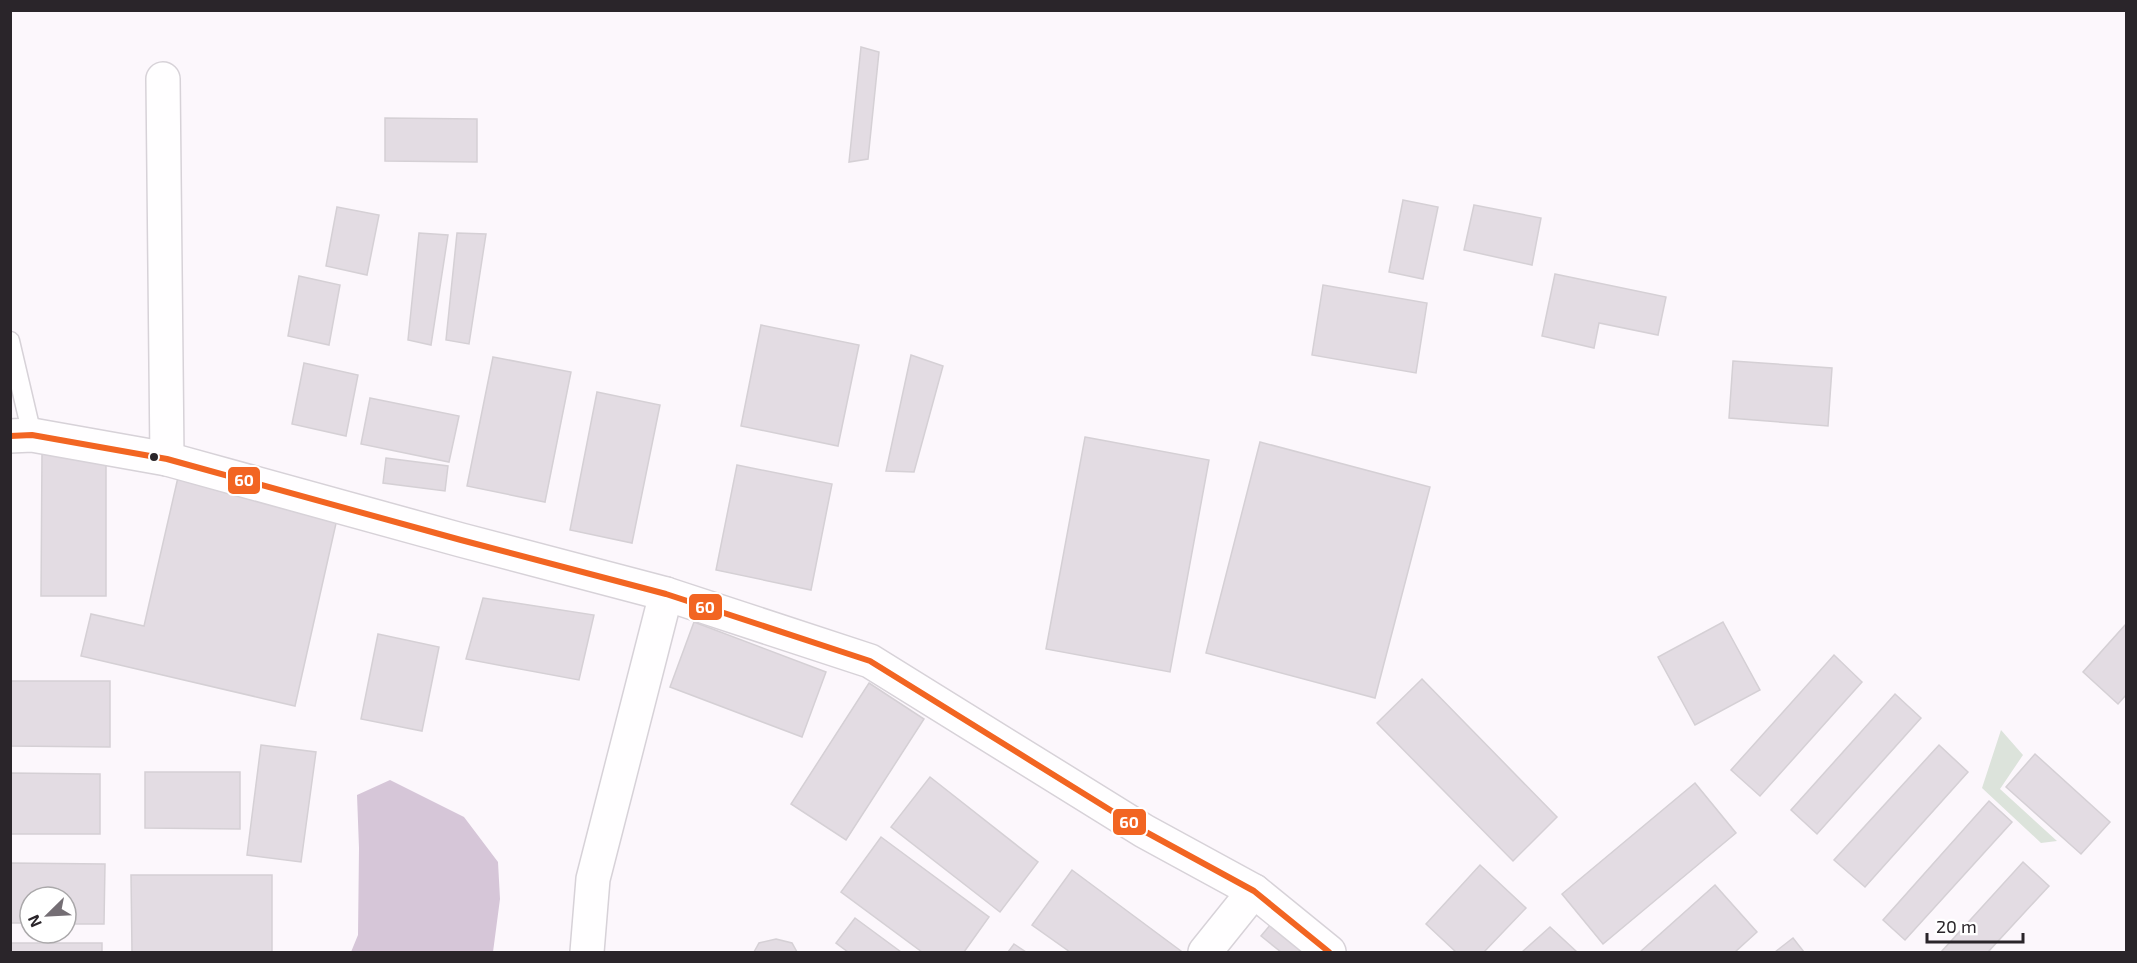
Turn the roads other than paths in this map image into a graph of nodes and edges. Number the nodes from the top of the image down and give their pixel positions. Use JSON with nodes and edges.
{"nodes":[{"id":1,"x":163,"y":79,"type":"dead end"},
{"id":2,"x":10,"y":341,"type":"edge"},
{"id":3,"x":21,"y":436,"type":"edge"},
{"id":4,"x":167,"y":459,"type":"junction"},
{"id":5,"x":666,"y":594,"type":"junction"},
{"id":6,"x":1254,"y":891,"type":"junction"},
{"id":7,"x":587,"y":952,"type":"edge"},
{"id":8,"x":1205,"y":952,"type":"edge"},
{"id":9,"x":1329,"y":952,"type":"edge"}],
"edges":[{"from":1,"to":4,"type":"main road"},
{"from":2,"to":3,"type":"lane"},
{"from":3,"to":4,"type":"main road"},
{"from":4,"to":5,"type":"main road"},
{"from":5,"to":6,"type":"main road"},
{"from":5,"to":7,"type":"main road"},
{"from":6,"to":8,"type":"main road"},
{"from":6,"to":9,"type":"main road"}]}
